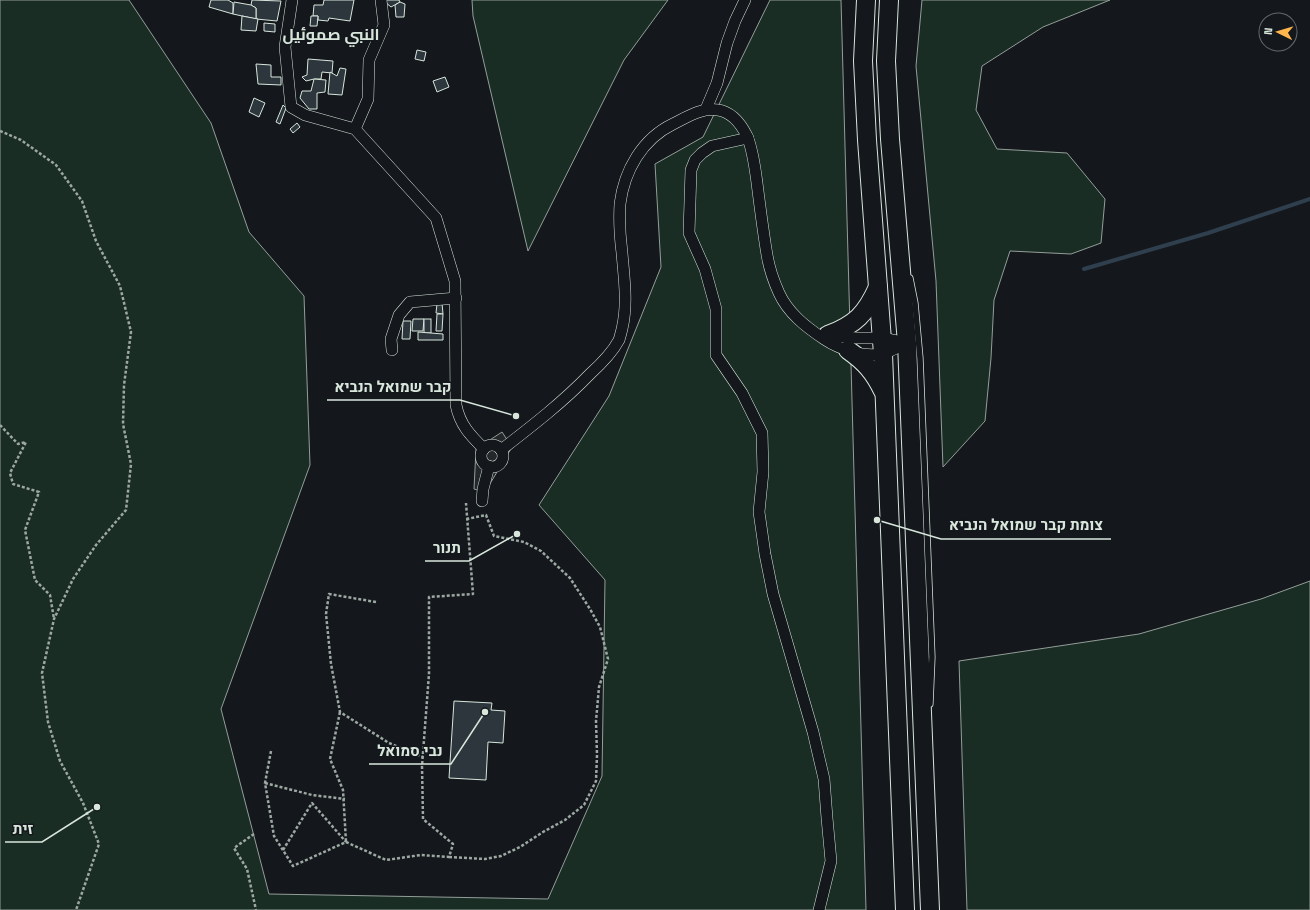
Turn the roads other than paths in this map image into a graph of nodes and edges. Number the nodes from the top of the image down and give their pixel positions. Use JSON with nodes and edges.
{"nodes":[{"id":1,"x":292,"y":0,"type":"edge"},
{"id":2,"x":381,"y":0,"type":"edge"},
{"id":3,"x":745,"y":0,"type":"edge"},
{"id":4,"x":866,"y":0,"type":"edge"},
{"id":5,"x":890,"y":0,"type":"edge"},
{"id":6,"x":706,"y":109,"type":"junction"},
{"id":7,"x":355,"y":129,"type":"junction"},
{"id":8,"x":748,"y":138,"type":"junction"},
{"id":9,"x":898,"y":235,"type":"junction"},
{"id":10,"x":878,"y":287,"type":"junction"},
{"id":11,"x":456,"y":298,"type":"junction"},
{"id":12,"x":820,"y":333,"type":"junction"},
{"id":13,"x":907,"y":343,"type":"junction"},
{"id":14,"x":883,"y":346,"type":"junction"},
{"id":15,"x":392,"y":350,"type":"dead end"},
{"id":16,"x":848,"y":350,"type":"junction"},
{"id":17,"x":885,"y":395,"type":"junction"},
{"id":18,"x":484,"y":449,"type":"junction"},
{"id":19,"x":501,"y":450,"type":"junction"},
{"id":20,"x":489,"y":466,"type":"junction"},
{"id":21,"x":482,"y":501,"type":"dead end"},
{"id":22,"x":929,"y":712,"type":"dead end"},
{"id":23,"x":929,"y":719,"type":"dead end"},
{"id":24,"x":924,"y":762,"type":"junction"},
{"id":25,"x":819,"y":910,"type":"edge"},
{"id":26,"x":906,"y":910,"type":"edge"},
{"id":27,"x":930,"y":910,"type":"edge"}],
"edges":[{"from":1,"to":7,"type":"street"},
{"from":2,"to":7,"type":"street"},
{"from":3,"to":6,"type":"street"},
{"from":4,"to":10,"type":"main road"},
{"from":5,"to":9,"type":"main road"},
{"from":6,"to":8,"type":"street"},
{"from":6,"to":19,"type":"street"},
{"from":7,"to":11,"type":"street"},
{"from":8,"to":12,"type":"street"},
{"from":8,"to":25,"type":"street"},
{"from":9,"to":13,"type":"main road"},
{"from":9,"to":22,"type":"lane"},
{"from":10,"to":12,"type":"main road"},
{"from":10,"to":14,"type":"main road"},
{"from":11,"to":15,"type":"street"},
{"from":11,"to":18,"type":"street"},
{"from":12,"to":14,"type":"street"},
{"from":12,"to":16,"type":"street"},
{"from":13,"to":14,"type":"street"},
{"from":13,"to":24,"type":"main road"},
{"from":14,"to":16,"type":"street"},
{"from":14,"to":17,"type":"main road"},
{"from":16,"to":17,"type":"main road"},
{"from":17,"to":26,"type":"main road"},
{"from":18,"to":19,"type":"street"},
{"from":18,"to":20,"type":"street"},
{"from":19,"to":20,"type":"street"},
{"from":20,"to":21,"type":"street"},
{"from":23,"to":24,"type":"lane"},
{"from":24,"to":27,"type":"main road"}]}
